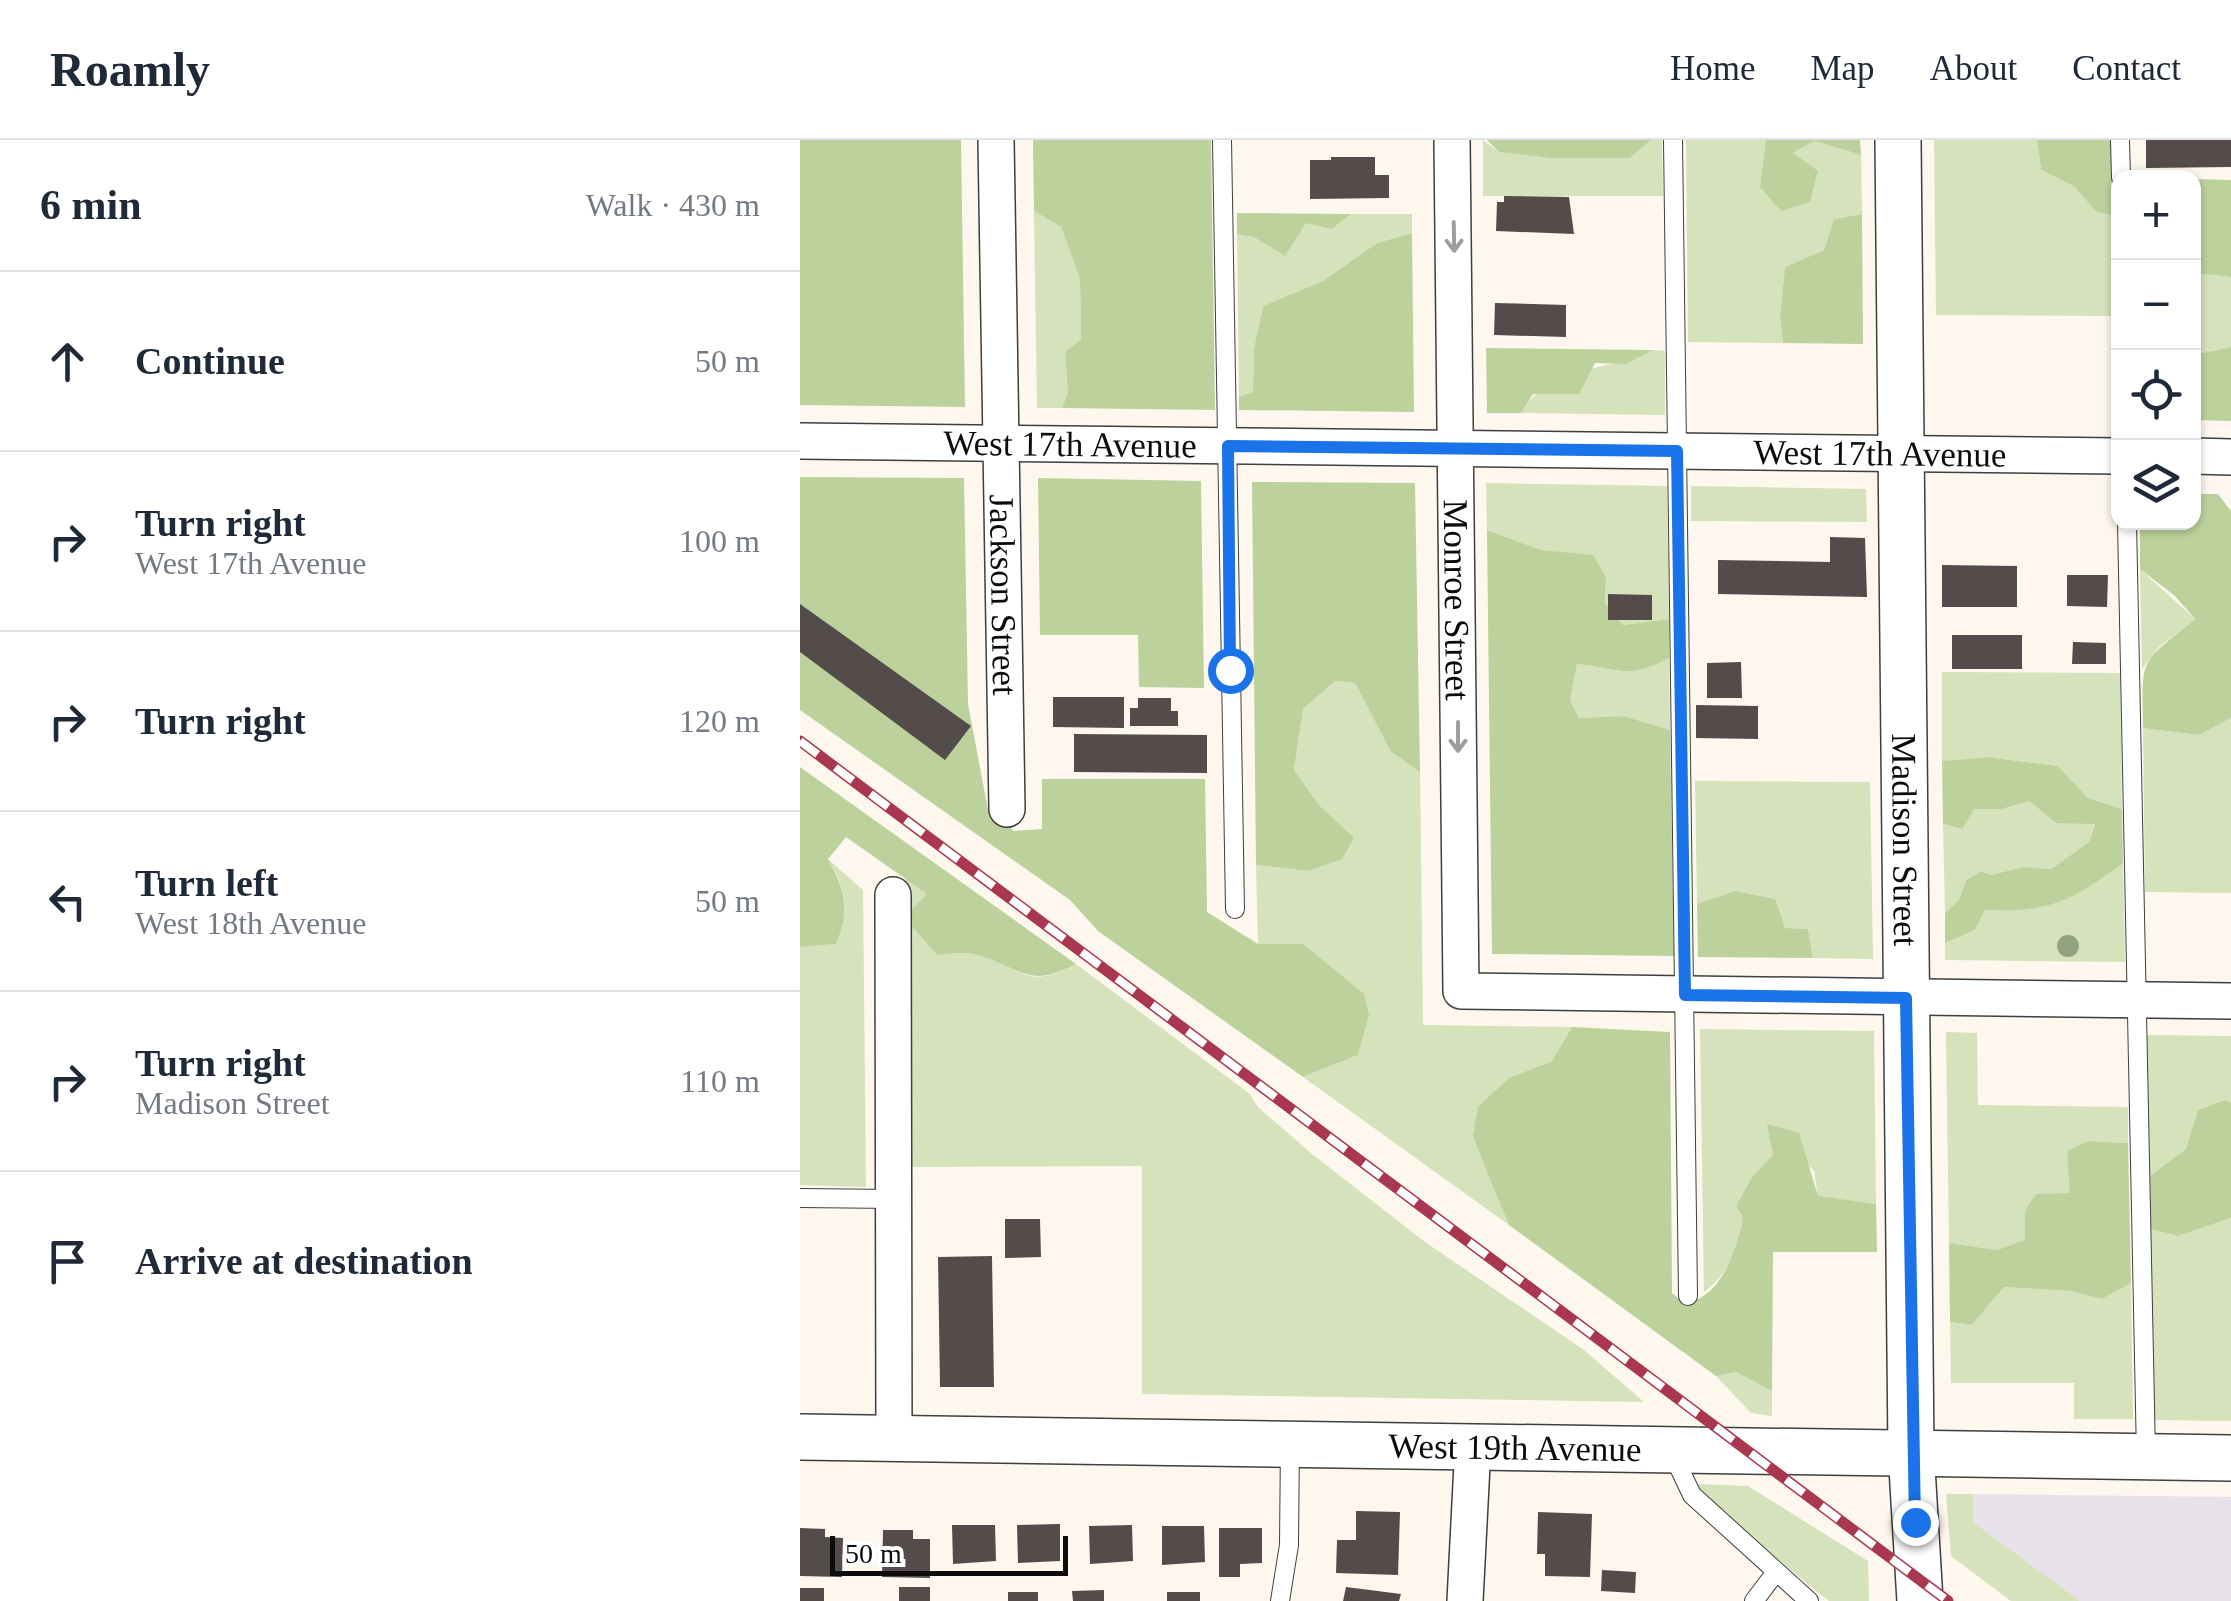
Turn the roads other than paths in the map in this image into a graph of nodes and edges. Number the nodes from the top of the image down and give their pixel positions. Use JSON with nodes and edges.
{"nodes":[{"id":1,"x":996,"y":140,"type":"edge"},
{"id":2,"x":1222,"y":140,"type":"edge"},
{"id":3,"x":1452,"y":140,"type":"edge"},
{"id":4,"x":1673,"y":140,"type":"edge"},
{"id":5,"x":1898,"y":140,"type":"edge"},
{"id":6,"x":2120,"y":140,"type":"edge"},
{"id":7,"x":2121,"y":170,"type":"edge"},
{"id":8,"x":800,"y":441,"type":"edge"},
{"id":9,"x":1004,"y":444,"type":"junction"},
{"id":10,"x":1228,"y":446,"type":"junction"},
{"id":11,"x":1458,"y":448,"type":"junction"},
{"id":12,"x":1677,"y":451,"type":"junction"},
{"id":13,"x":1901,"y":454,"type":"junction"},
{"id":14,"x":2111,"y":456,"type":"edge"},
{"id":15,"x":2201,"y":456,"type":"edge"},
{"id":16,"x":2231,"y":457,"type":"edge"},
{"id":17,"x":2128,"y":530,"type":"edge"},
{"id":18,"x":1007,"y":809,"type":"dead end"},
{"id":19,"x":893,"y":896,"type":"dead end"},
{"id":20,"x":1234,"y":908,"type":"dead end"},
{"id":21,"x":1685,"y":995,"type":"junction"},
{"id":22,"x":1906,"y":998,"type":"junction"},
{"id":23,"x":2137,"y":1000,"type":"junction"},
{"id":24,"x":2231,"y":1001,"type":"edge"},
{"id":25,"x":800,"y":1198,"type":"edge"},
{"id":26,"x":895,"y":1199,"type":"junction"},
{"id":27,"x":1688,"y":1296,"type":"dead end"},
{"id":28,"x":800,"y":1438,"type":"edge"},
{"id":29,"x":894,"y":1439,"type":"junction"},
{"id":30,"x":1290,"y":1443,"type":"junction"},
{"id":31,"x":1473,"y":1445,"type":"junction"},
{"id":32,"x":1670,"y":1448,"type":"junction"},
{"id":33,"x":1911,"y":1451,"type":"junction"},
{"id":34,"x":2146,"y":1456,"type":"junction"},
{"id":35,"x":2231,"y":1458,"type":"edge"},
{"id":36,"x":1776,"y":1572,"type":"junction"},
{"id":37,"x":1280,"y":1601,"type":"edge"},
{"id":38,"x":1465,"y":1601,"type":"edge"},
{"id":39,"x":1754,"y":1601,"type":"edge"},
{"id":40,"x":1810,"y":1601,"type":"edge"},
{"id":41,"x":1920,"y":1601,"type":"edge"}],
"edges":[{"from":1,"to":9,"type":"street","name":"Jackson Street"},
{"from":2,"to":10,"type":"lane"},
{"from":3,"to":11,"type":"street","name":"Monroe Street","one_way":true},
{"from":4,"to":12,"type":"lane"},
{"from":5,"to":13,"type":"street","name":"Madison Street"},
{"from":6,"to":7,"type":"lane"},
{"from":8,"to":9,"type":"street","name":"West 17th Avenue"},
{"from":9,"to":10,"type":"street","name":"West 17th Avenue"},
{"from":9,"to":18,"type":"street","name":"Jackson Street"},
{"from":10,"to":11,"type":"street","name":"West 17th Avenue"},
{"from":10,"to":20,"type":"lane"},
{"from":11,"to":12,"type":"street","name":"West 17th Avenue"},
{"from":11,"to":21,"type":"street","name":"Monroe Street","one_way":true},
{"from":12,"to":13,"type":"street","name":"West 17th Avenue"},
{"from":12,"to":21,"type":"lane"},
{"from":13,"to":14,"type":"street","name":"West 17th Avenue"},
{"from":13,"to":22,"type":"street","name":"Madison Street"},
{"from":15,"to":16,"type":"street"},
{"from":17,"to":23,"type":"lane"},
{"from":19,"to":26,"type":"street"},
{"from":21,"to":22,"type":"street"},
{"from":21,"to":27,"type":"lane"},
{"from":22,"to":23,"type":"street"},
{"from":22,"to":33,"type":"street","name":"Madison Street"},
{"from":23,"to":24,"type":"street"},
{"from":23,"to":34,"type":"lane"},
{"from":25,"to":26,"type":"lane"},
{"from":26,"to":29,"type":"street"},
{"from":28,"to":29,"type":"street","name":"West 19th Avenue"},
{"from":29,"to":30,"type":"street","name":"West 19th Avenue"},
{"from":30,"to":31,"type":"street","name":"West 19th Avenue"},
{"from":30,"to":37,"type":"lane"},
{"from":31,"to":32,"type":"street","name":"West 19th Avenue"},
{"from":31,"to":38,"type":"street"},
{"from":32,"to":33,"type":"street","name":"West 19th Avenue"},
{"from":32,"to":36,"type":"lane"},
{"from":33,"to":34,"type":"street","name":"West 19th Avenue"},
{"from":33,"to":41,"type":"street","name":"Madison Street"},
{"from":34,"to":35,"type":"street","name":"West 19th Avenue"},
{"from":36,"to":39,"type":"lane"},
{"from":36,"to":40,"type":"lane"}]}
